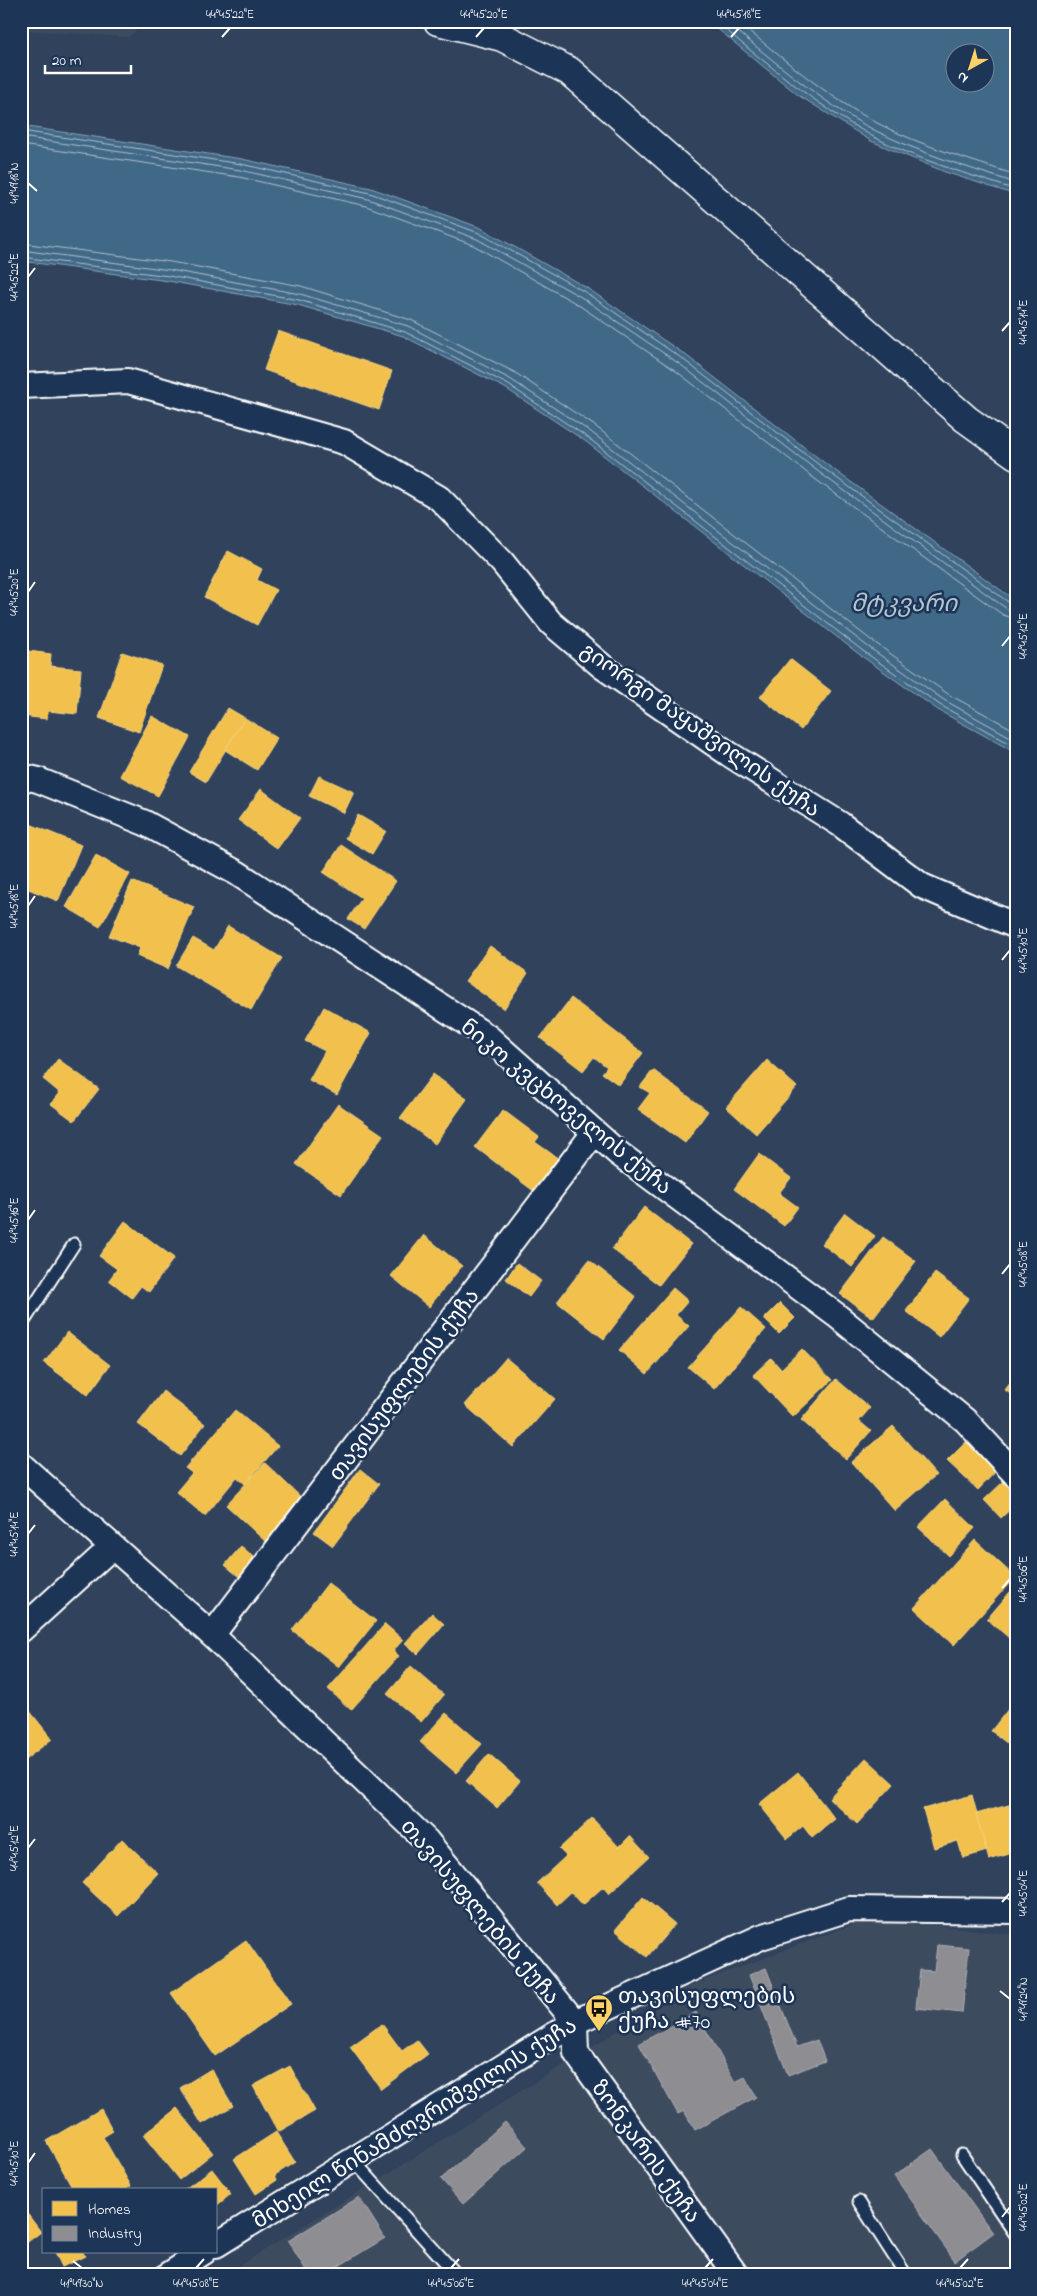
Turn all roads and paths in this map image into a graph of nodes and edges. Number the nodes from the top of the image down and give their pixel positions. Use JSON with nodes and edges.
{"nodes":[{"id":1,"x":438,"y":21,"type":"edge"},
{"id":2,"x":21,"y":386,"type":"edge"},
{"id":3,"x":1016,"y":455,"type":"edge"},
{"id":4,"x":21,"y":776,"type":"edge"},
{"id":5,"x":1016,"y":926,"type":"edge"},
{"id":6,"x":594,"y":1133,"type":"junction"},
{"id":7,"x":74,"y":1244,"type":"dead end"},
{"id":8,"x":21,"y":1326,"type":"edge"},
{"id":9,"x":21,"y":1465,"type":"edge"},
{"id":10,"x":1016,"y":1475,"type":"edge"},
{"id":11,"x":112,"y":1547,"type":"junction"},
{"id":12,"x":21,"y":1630,"type":"edge"},
{"id":13,"x":212,"y":1635,"type":"junction"},
{"id":14,"x":1016,"y":1910,"type":"edge"},
{"id":15,"x":575,"y":2022,"type":"junction"},
{"id":16,"x":962,"y":2155,"type":"dead end"},
{"id":17,"x":353,"y":2160,"type":"junction"},
{"id":18,"x":859,"y":2202,"type":"dead end"},
{"id":19,"x":1016,"y":2235,"type":"edge"},
{"id":20,"x":218,"y":2243,"type":"edge"},
{"id":21,"x":201,"y":2254,"type":"edge"},
{"id":22,"x":168,"y":2275,"type":"edge"},
{"id":23,"x":457,"y":2275,"type":"edge"},
{"id":24,"x":736,"y":2275,"type":"edge"},
{"id":25,"x":906,"y":2275,"type":"edge"}],
"edges":[{"from":1,"to":3,"type":"street"},
{"from":2,"to":5,"type":"street","name":"გიორგი მაყაშვილის ქუჩა"},
{"from":4,"to":6,"type":"street","name":"ნიკო კვცხოველის ქუჩა"},
{"from":6,"to":10,"type":"street","name":"ნიკო კვცხოველის ქუჩა"},
{"from":6,"to":13,"type":"street","name":"თავისუფლების ქუჩა"},
{"from":7,"to":8,"type":"lane"},
{"from":9,"to":11,"type":"street","name":"თავისუფლების ქუჩა"},
{"from":11,"to":12,"type":"street"},
{"from":11,"to":13,"type":"street","name":"თავისუფლების ქუჩა"},
{"from":13,"to":15,"type":"street","name":"თავისუფლების ქუჩა"},
{"from":14,"to":15,"type":"street","name":"მიხეილ წინამძღვრიშვილის ქუჩა"},
{"from":15,"to":17,"type":"street","name":"მიხეილ წინამძღვრიშვილის ქუჩა"},
{"from":15,"to":24,"type":"street","name":"ზონკარის ქუჩა"},
{"from":16,"to":19,"type":"lane"},
{"from":17,"to":20,"type":"street","name":"მიხეილ წინამძღვრიშვილის ქუჩა"},
{"from":17,"to":23,"type":"lane"},
{"from":18,"to":25,"type":"lane"},
{"from":21,"to":22,"type":"street"}]}
